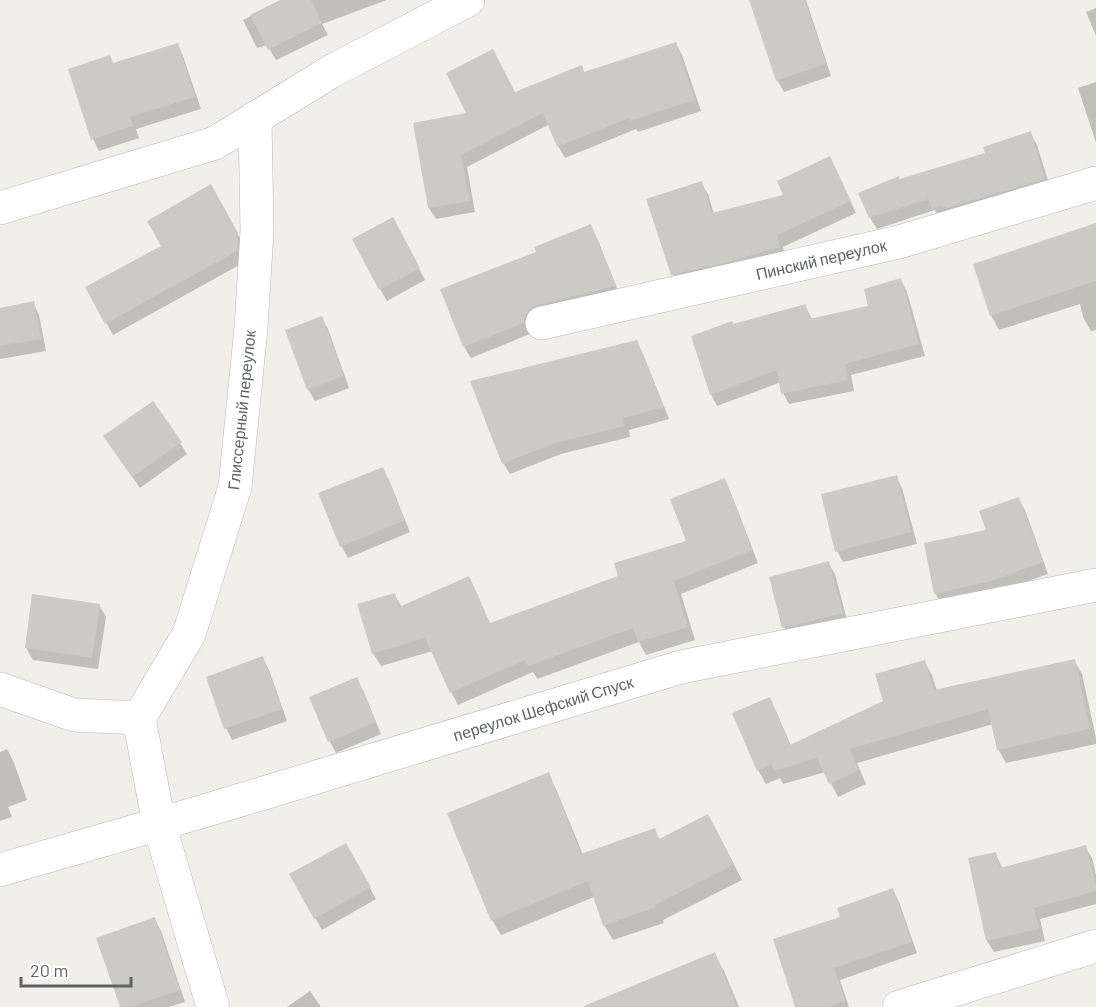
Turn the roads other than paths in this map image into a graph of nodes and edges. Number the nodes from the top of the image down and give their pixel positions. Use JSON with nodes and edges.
{"nodes":[{"id":1,"x":468,"y":0,"type":"edge"},
{"id":2,"x":255,"y":118,"type":"junction"},
{"id":3,"x":1096,"y":183,"type":"edge"},
{"id":4,"x":0,"y":208,"type":"edge"},
{"id":5,"x":542,"y":323,"type":"dead end"},
{"id":6,"x":1096,"y":585,"type":"edge"},
{"id":7,"x":0,"y":689,"type":"edge"},
{"id":8,"x":139,"y":718,"type":"junction"},
{"id":9,"x":159,"y":824,"type":"junction"},
{"id":10,"x":0,"y":870,"type":"edge"},
{"id":11,"x":1096,"y":946,"type":"edge"},
{"id":12,"x":213,"y":1007,"type":"edge"},
{"id":13,"x":899,"y":1007,"type":"edge"}],
"edges":[{"from":1,"to":2,"type":"street"},
{"from":2,"to":4,"type":"street"},
{"from":2,"to":8,"type":"street","name":"Глиссерный переулок"},
{"from":3,"to":5,"type":"street","name":"Пинский переулок"},
{"from":6,"to":9,"type":"street","name":"переулок Шефский Спуск"},
{"from":7,"to":8,"type":"street"},
{"from":8,"to":9,"type":"street"},
{"from":9,"to":10,"type":"street","name":"переулок Шефский Спуск"},
{"from":9,"to":12,"type":"street"},
{"from":11,"to":13,"type":"street"}]}
